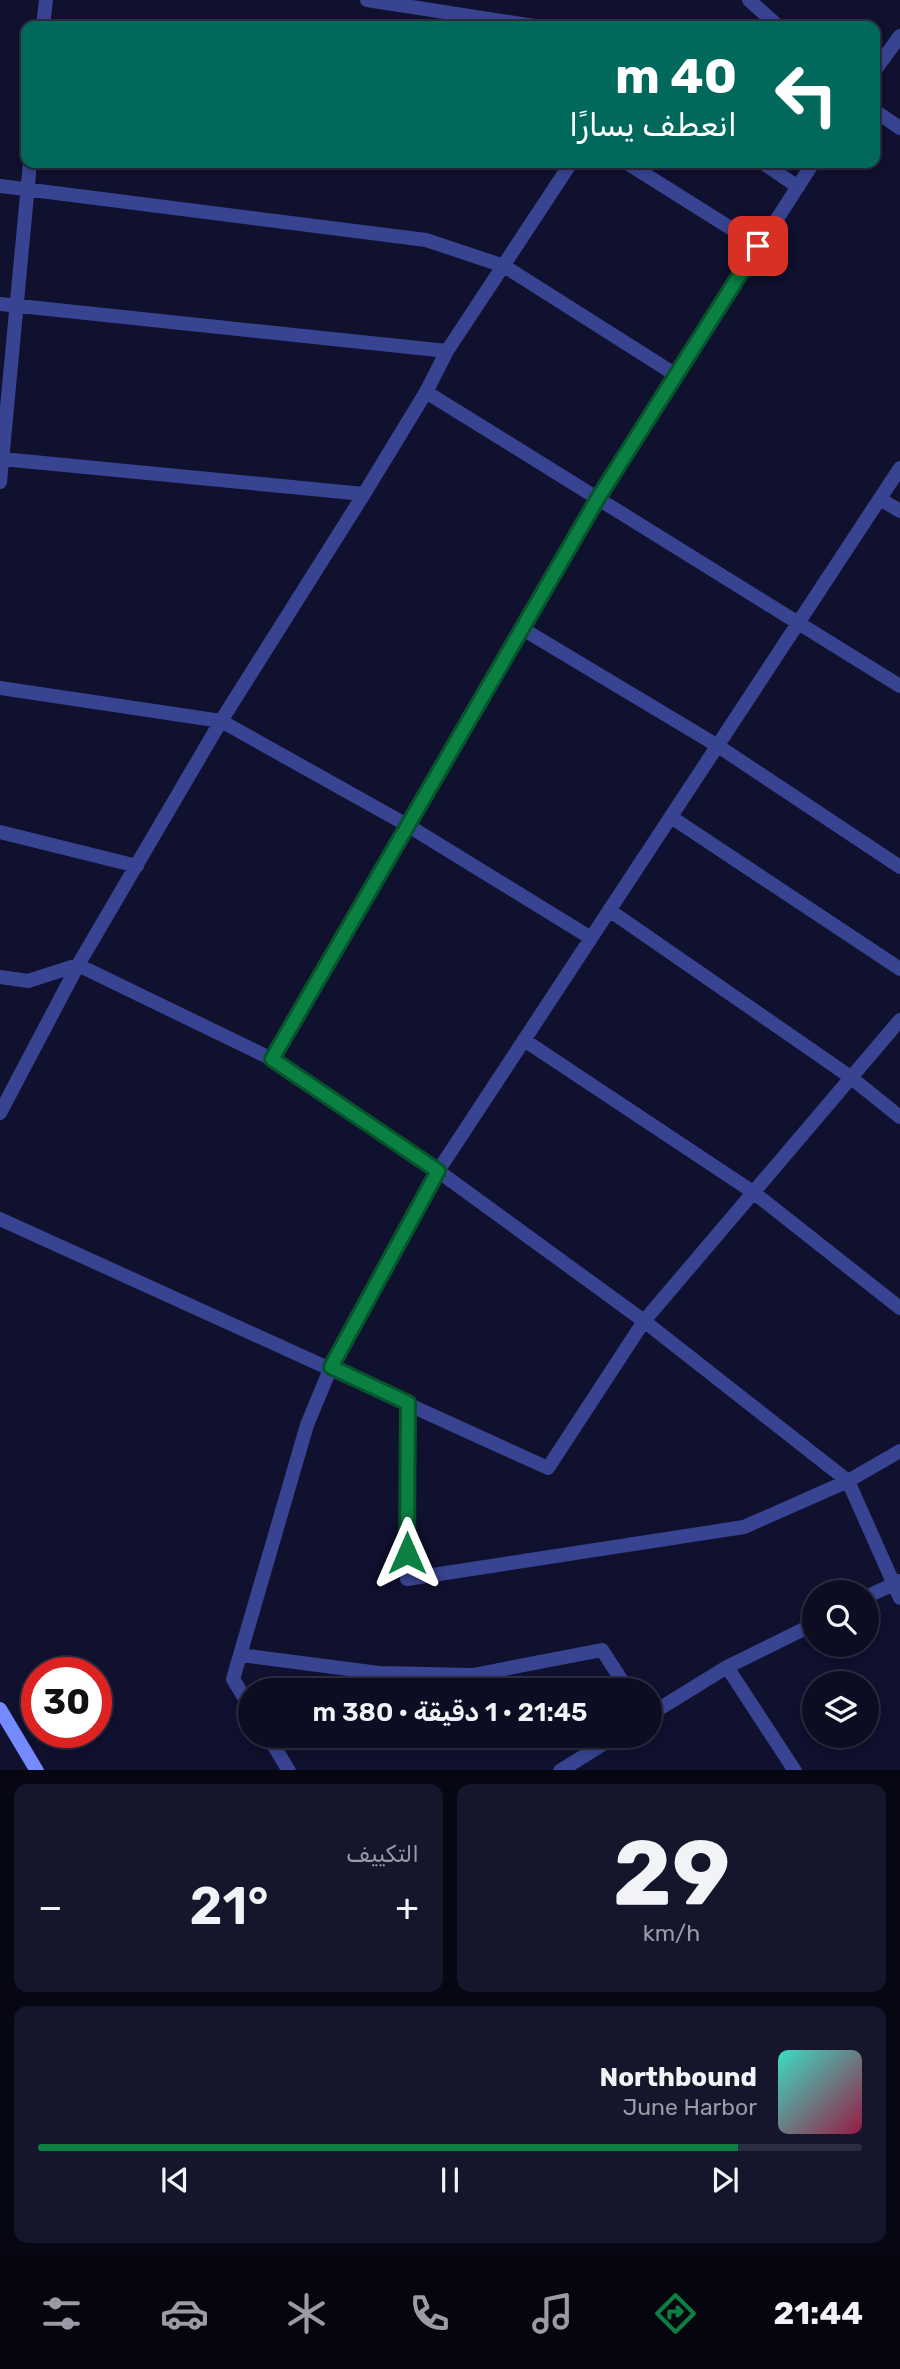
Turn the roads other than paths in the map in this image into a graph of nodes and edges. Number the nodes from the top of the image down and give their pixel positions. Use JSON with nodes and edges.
{"nodes":[{"id":1,"x":46,"y":0,"type":"edge"},
{"id":2,"x":367,"y":0,"type":"edge"},
{"id":3,"x":749,"y":0,"type":"edge"},
{"id":4,"x":44,"y":21,"type":"edge"},
{"id":5,"x":502,"y":21,"type":"edge"},
{"id":6,"x":772,"y":21,"type":"edge"},
{"id":7,"x":900,"y":36,"type":"edge"},
{"id":8,"x":880,"y":63,"type":"edge"},
{"id":9,"x":880,"y":114,"type":"edge"},
{"id":10,"x":900,"y":128,"type":"edge"},
{"id":11,"x":30,"y":168,"type":"edge"},
{"id":12,"x":568,"y":168,"type":"edge"},
{"id":13,"x":635,"y":168,"type":"edge"},
{"id":14,"x":770,"y":168,"type":"edge"},
{"id":15,"x":810,"y":168,"type":"edge"},
{"id":16,"x":0,"y":186,"type":"edge"},
{"id":17,"x":798,"y":187,"type":"junction"},
{"id":18,"x":28,"y":189,"type":"junction"},
{"id":19,"x":758,"y":246,"type":"junction"},
{"id":20,"x":504,"y":266,"type":"junction"},
{"id":21,"x":0,"y":304,"type":"edge"},
{"id":22,"x":17,"y":306,"type":"junction"},
{"id":23,"x":447,"y":351,"type":"junction"},
{"id":24,"x":676,"y":375,"type":"junction"},
{"id":25,"x":426,"y":392,"type":"junction"},
{"id":26,"x":2,"y":459,"type":"junction"},
{"id":27,"x":900,"y":468,"type":"edge"},
{"id":28,"x":0,"y":482,"type":"edge"},
{"id":29,"x":364,"y":494,"type":"junction"},
{"id":30,"x":598,"y":498,"type":"junction"},
{"id":31,"x":880,"y":499,"type":"junction"},
{"id":32,"x":900,"y":511,"type":"edge"},
{"id":33,"x":797,"y":625,"type":"junction"},
{"id":34,"x":521,"y":628,"type":"junction"},
{"id":35,"x":900,"y":686,"type":"edge"},
{"id":36,"x":0,"y":688,"type":"edge"},
{"id":37,"x":220,"y":721,"type":"junction"},
{"id":38,"x":718,"y":746,"type":"junction"},
{"id":39,"x":671,"y":817,"type":"junction"},
{"id":40,"x":407,"y":825,"type":"junction"},
{"id":41,"x":0,"y":832,"type":"edge"},
{"id":42,"x":137,"y":866,"type":"junction"},
{"id":43,"x":900,"y":867,"type":"edge"},
{"id":44,"x":610,"y":910,"type":"junction"},
{"id":45,"x":591,"y":938,"type":"junction"},
{"id":46,"x":78,"y":964,"type":"junction"},
{"id":47,"x":900,"y":969,"type":"edge"},
{"id":48,"x":0,"y":977,"type":"edge"},
{"id":49,"x":900,"y":1020,"type":"edge"},
{"id":50,"x":524,"y":1040,"type":"junction"},
{"id":51,"x":272,"y":1059,"type":"junction"},
{"id":52,"x":849,"y":1076,"type":"junction"},
{"id":53,"x":0,"y":1113,"type":"edge"},
{"id":54,"x":900,"y":1117,"type":"edge"},
{"id":55,"x":438,"y":1171,"type":"junction"},
{"id":56,"x":753,"y":1192,"type":"junction"},
{"id":57,"x":0,"y":1219,"type":"edge"},
{"id":58,"x":900,"y":1308,"type":"edge"},
{"id":59,"x":644,"y":1321,"type":"junction"},
{"id":60,"x":331,"y":1367,"type":"junction"},
{"id":61,"x":408,"y":1403,"type":"junction"},
{"id":62,"x":900,"y":1451,"type":"edge"},
{"id":63,"x":848,"y":1481,"type":"junction"},
{"id":64,"x":897,"y":1582,"type":"edge"},
{"id":65,"x":879,"y":1591,"type":"edge"},
{"id":66,"x":900,"y":1598,"type":"edge"},
{"id":67,"x":802,"y":1629,"type":"edge"},
{"id":68,"x":241,"y":1655,"type":"junction"},
{"id":69,"x":727,"y":1667,"type":"junction"},
{"id":70,"x":620,"y":1678,"type":"edge"},
{"id":71,"x":238,"y":1687,"type":"edge"},
{"id":72,"x":662,"y":1707,"type":"edge"},
{"id":73,"x":0,"y":1709,"type":"edge"},
{"id":74,"x":778,"y":1743,"type":"junction"},
{"id":75,"x":275,"y":1748,"type":"edge"},
{"id":76,"x":596,"y":1748,"type":"edge"},
{"id":77,"x":37,"y":1770,"type":"edge"},
{"id":78,"x":289,"y":1770,"type":"edge"},
{"id":79,"x":560,"y":1770,"type":"edge"},
{"id":80,"x":795,"y":1770,"type":"edge"},
{"id":81,"x":808,"y":1770,"type":"edge"}],
"edges":[{"from":1,"to":4,"type":"street"},
{"from":2,"to":5,"type":"street"},
{"from":3,"to":6,"type":"street"},
{"from":7,"to":8,"type":"street"},
{"from":9,"to":10,"type":"street"},
{"from":11,"to":18,"type":"street"},
{"from":12,"to":20,"type":"street"},
{"from":13,"to":19,"type":"street"},
{"from":14,"to":17,"type":"street"},
{"from":15,"to":17,"type":"street"},
{"from":16,"to":18,"type":"street"},
{"from":17,"to":19,"type":"street"},
{"from":18,"to":20,"type":"street"},
{"from":18,"to":22,"type":"street"},
{"from":19,"to":24,"type":"street"},
{"from":20,"to":23,"type":"street"},
{"from":20,"to":24,"type":"street"},
{"from":21,"to":22,"type":"street"},
{"from":22,"to":23,"type":"street"},
{"from":22,"to":26,"type":"street"},
{"from":23,"to":25,"type":"street"},
{"from":24,"to":30,"type":"street"},
{"from":25,"to":29,"type":"street"},
{"from":25,"to":30,"type":"street"},
{"from":26,"to":28,"type":"street"},
{"from":26,"to":29,"type":"street"},
{"from":27,"to":31,"type":"street"},
{"from":29,"to":37,"type":"street"},
{"from":30,"to":33,"type":"street"},
{"from":30,"to":34,"type":"street"},
{"from":31,"to":32,"type":"street"},
{"from":31,"to":33,"type":"street"},
{"from":33,"to":35,"type":"street"},
{"from":33,"to":38,"type":"street"},
{"from":34,"to":38,"type":"street"},
{"from":34,"to":40,"type":"street"},
{"from":36,"to":37,"type":"street"},
{"from":37,"to":40,"type":"street"},
{"from":37,"to":42,"type":"street"},
{"from":38,"to":39,"type":"street"},
{"from":38,"to":43,"type":"street"},
{"from":39,"to":44,"type":"street"},
{"from":39,"to":47,"type":"street"},
{"from":40,"to":45,"type":"street"},
{"from":40,"to":51,"type":"street"},
{"from":41,"to":42,"type":"street"},
{"from":42,"to":46,"type":"street"},
{"from":44,"to":45,"type":"street"},
{"from":44,"to":52,"type":"street"},
{"from":45,"to":50,"type":"street"},
{"from":46,"to":48,"type":"street"},
{"from":46,"to":51,"type":"street"},
{"from":46,"to":53,"type":"street"},
{"from":49,"to":52,"type":"street"},
{"from":50,"to":55,"type":"street"},
{"from":50,"to":56,"type":"street"},
{"from":51,"to":55,"type":"street"},
{"from":52,"to":54,"type":"street"},
{"from":52,"to":56,"type":"street"},
{"from":55,"to":59,"type":"street"},
{"from":55,"to":60,"type":"street"},
{"from":56,"to":58,"type":"street"},
{"from":56,"to":59,"type":"street"},
{"from":57,"to":60,"type":"street"},
{"from":59,"to":61,"type":"street"},
{"from":59,"to":63,"type":"street"},
{"from":60,"to":61,"type":"street"},
{"from":60,"to":68,"type":"street"},
{"from":61,"to":63,"type":"street"},
{"from":62,"to":63,"type":"street"},
{"from":63,"to":64,"type":"street"},
{"from":64,"to":65,"type":"street"},
{"from":64,"to":66,"type":"street"},
{"from":67,"to":69,"type":"street"},
{"from":68,"to":70,"type":"street"},
{"from":68,"to":71,"type":"street"},
{"from":69,"to":72,"type":"street"},
{"from":69,"to":74,"type":"street"},
{"from":73,"to":77,"type":"main road"},
{"from":74,"to":80,"type":"street"},
{"from":74,"to":81,"type":"street"},
{"from":75,"to":78,"type":"street"},
{"from":76,"to":79,"type":"street"}]}
